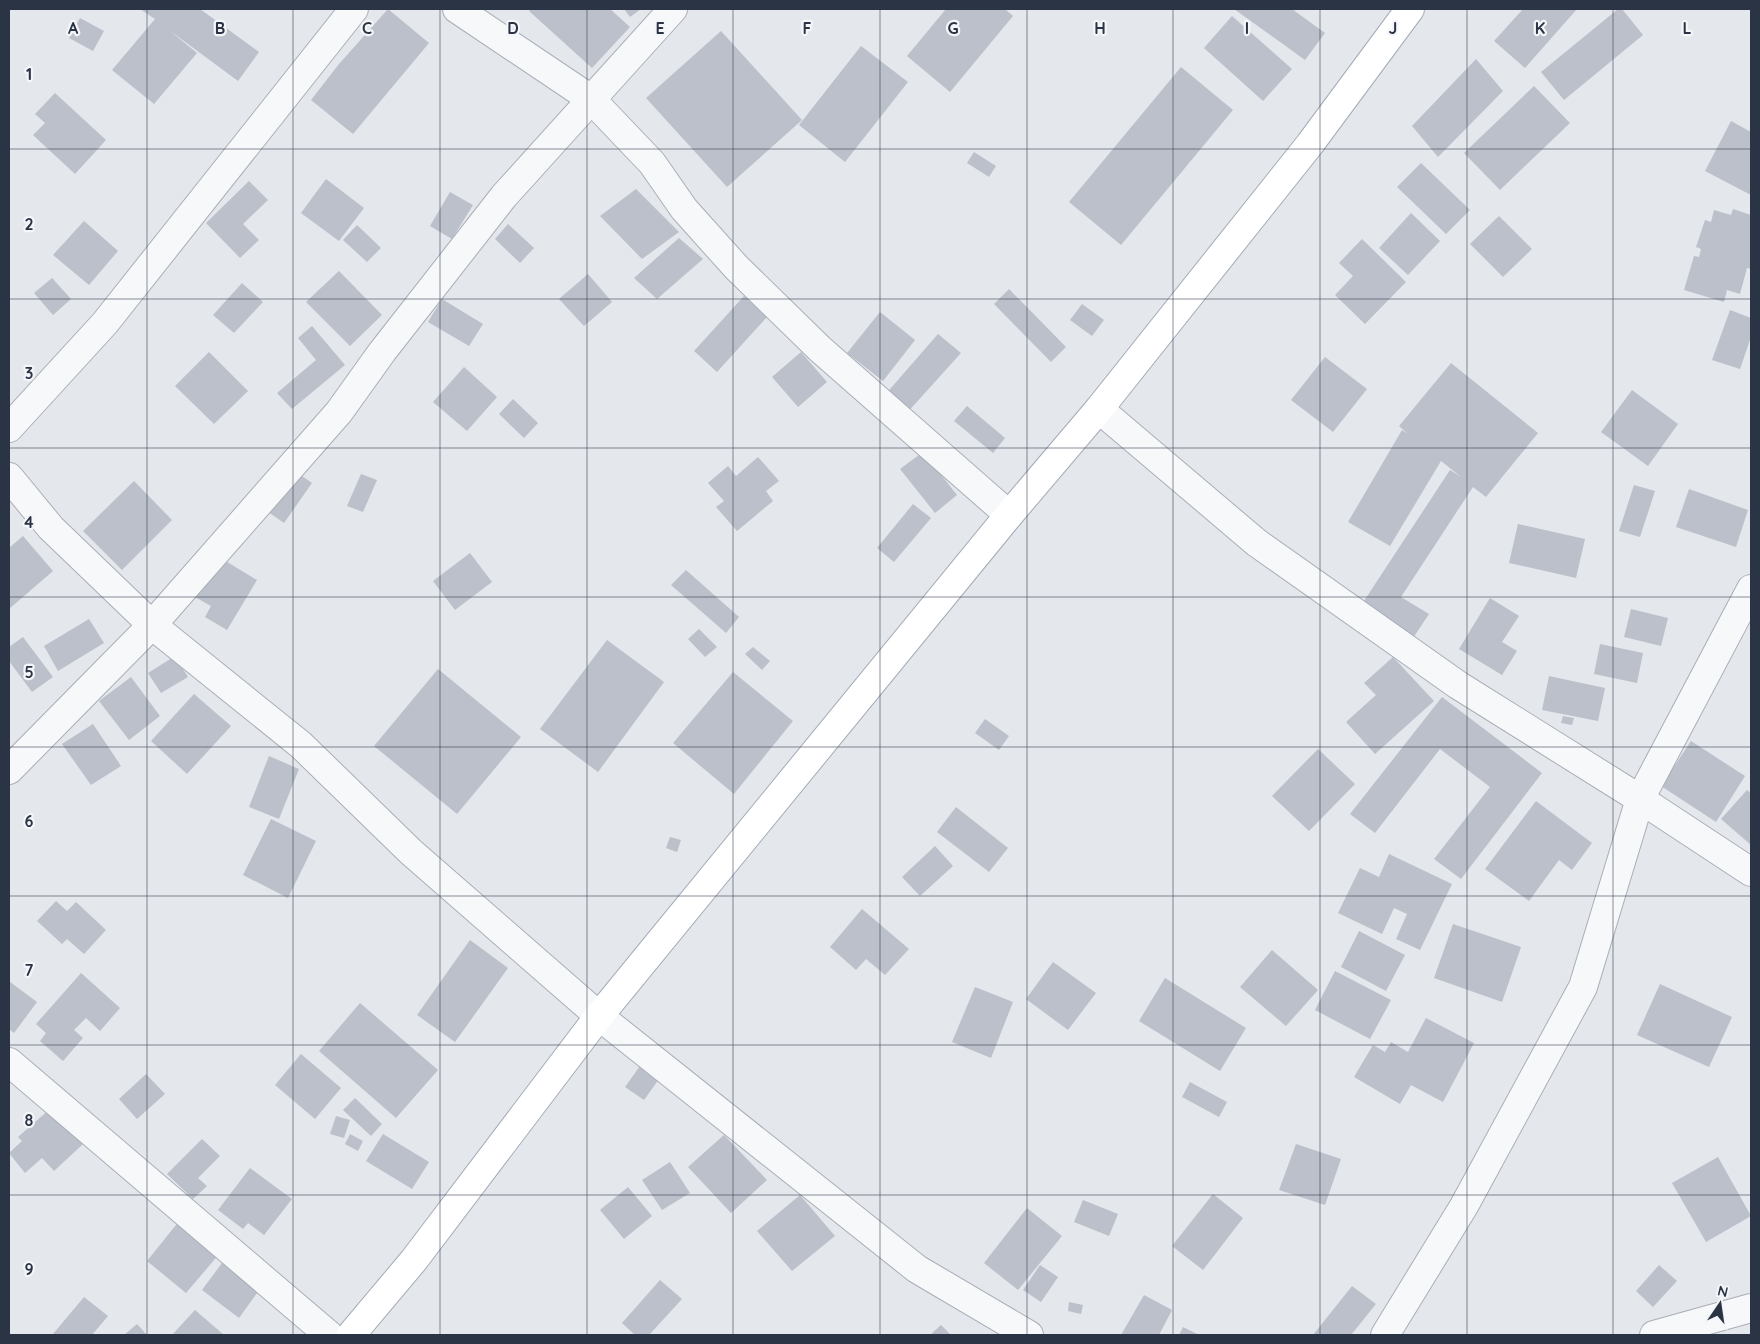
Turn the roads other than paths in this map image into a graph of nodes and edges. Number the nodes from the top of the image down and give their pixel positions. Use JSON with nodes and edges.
{"nodes":[{"id":1,"x":354,"y":9,"type":"edge"},
{"id":2,"x":457,"y":9,"type":"edge"},
{"id":3,"x":673,"y":9,"type":"edge"},
{"id":4,"x":1410,"y":9,"type":"edge"},
{"id":5,"x":591,"y":99,"type":"junction"},
{"id":6,"x":1099,"y":408,"type":"junction"},
{"id":7,"x":9,"y":428,"type":"edge"},
{"id":8,"x":9,"y":477,"type":"edge"},
{"id":9,"x":1009,"y":515,"type":"junction"},
{"id":10,"x":1751,"y":588,"type":"edge"},
{"id":11,"x":152,"y":625,"type":"junction"},
{"id":12,"x":9,"y":770,"type":"edge"},
{"id":13,"x":1640,"y":799,"type":"junction"},
{"id":14,"x":1751,"y":872,"type":"edge"},
{"id":15,"x":599,"y":1016,"type":"junction"},
{"id":16,"x":9,"y":1062,"type":"edge"},
{"id":17,"x":1751,"y":1308,"type":"edge"},
{"id":18,"x":329,"y":1335,"type":"edge"},
{"id":19,"x":351,"y":1335,"type":"edge"},
{"id":20,"x":1029,"y":1335,"type":"edge"},
{"id":21,"x":1385,"y":1335,"type":"edge"},
{"id":22,"x":1654,"y":1335,"type":"edge"}],
"edges":[{"from":1,"to":7,"type":"street"},
{"from":2,"to":5,"type":"street"},
{"from":3,"to":5,"type":"street"},
{"from":4,"to":6,"type":"main road"},
{"from":5,"to":9,"type":"street"},
{"from":5,"to":11,"type":"street"},
{"from":6,"to":9,"type":"main road"},
{"from":6,"to":13,"type":"street"},
{"from":8,"to":11,"type":"street"},
{"from":9,"to":15,"type":"main road"},
{"from":10,"to":13,"type":"street"},
{"from":11,"to":12,"type":"street"},
{"from":11,"to":15,"type":"street"},
{"from":13,"to":14,"type":"street"},
{"from":13,"to":21,"type":"street"},
{"from":15,"to":19,"type":"main road"},
{"from":15,"to":20,"type":"street"},
{"from":16,"to":18,"type":"street"},
{"from":17,"to":22,"type":"street"}]}
